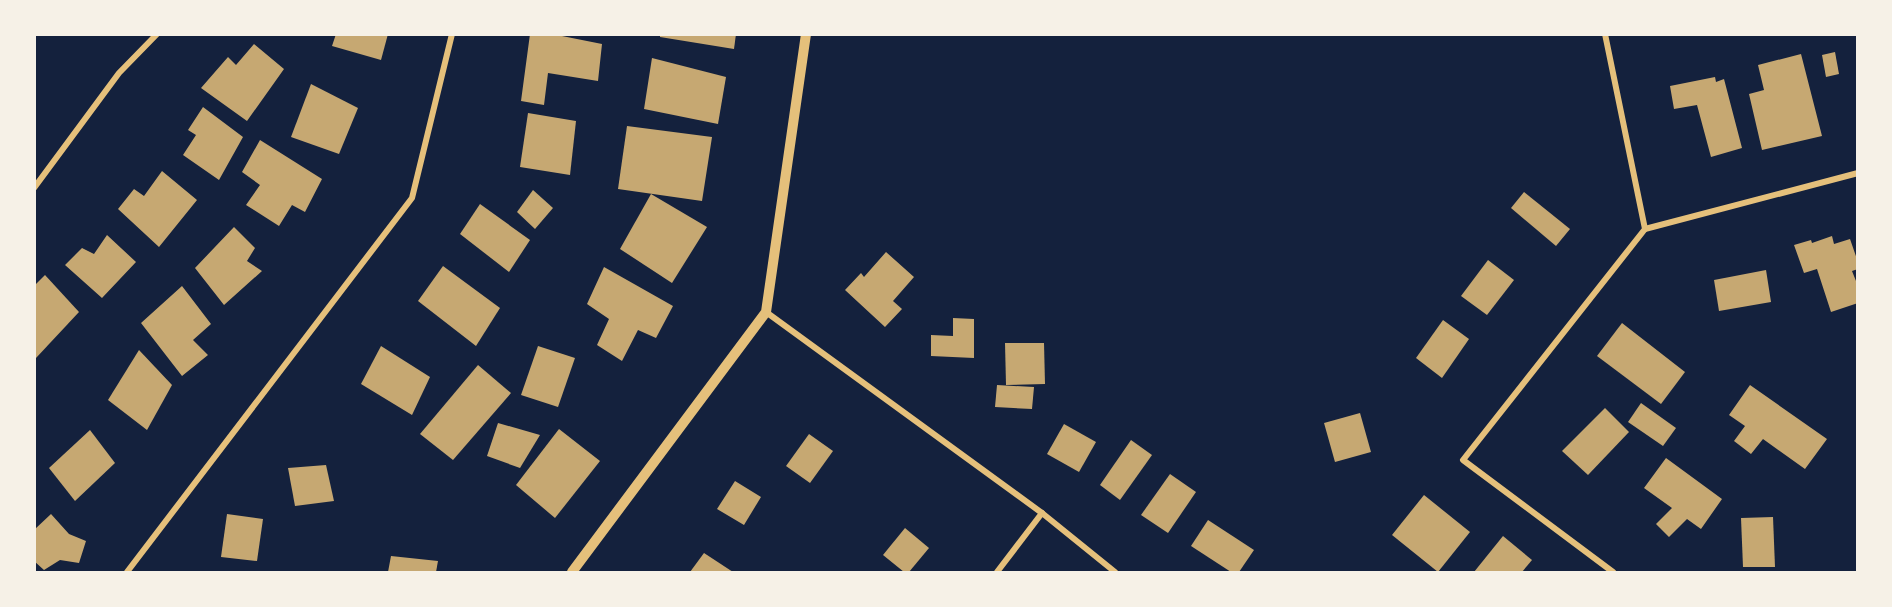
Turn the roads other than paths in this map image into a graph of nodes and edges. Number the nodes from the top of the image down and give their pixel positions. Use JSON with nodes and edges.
{"nodes":[{"id":1,"x":157,"y":34,"type":"edge"},
{"id":2,"x":452,"y":34,"type":"edge"},
{"id":3,"x":806,"y":34,"type":"edge"},
{"id":4,"x":1605,"y":34,"type":"edge"},
{"id":5,"x":1857,"y":173,"type":"edge"},
{"id":6,"x":34,"y":188,"type":"edge"},
{"id":7,"x":1646,"y":229,"type":"junction"},
{"id":8,"x":766,"y":312,"type":"junction"},
{"id":9,"x":1042,"y":513,"type":"junction"},
{"id":10,"x":127,"y":573,"type":"edge"},
{"id":11,"x":572,"y":573,"type":"edge"},
{"id":12,"x":996,"y":573,"type":"edge"},
{"id":13,"x":1115,"y":573,"type":"edge"},
{"id":14,"x":1613,"y":573,"type":"edge"}],
"edges":[{"from":1,"to":6,"type":"street"},
{"from":2,"to":10,"type":"street"},
{"from":3,"to":8,"type":"street"},
{"from":4,"to":7,"type":"street"},
{"from":5,"to":7,"type":"street"},
{"from":7,"to":14,"type":"street"},
{"from":8,"to":9,"type":"street"},
{"from":8,"to":11,"type":"street"},
{"from":9,"to":12,"type":"street"},
{"from":9,"to":13,"type":"street"}]}
